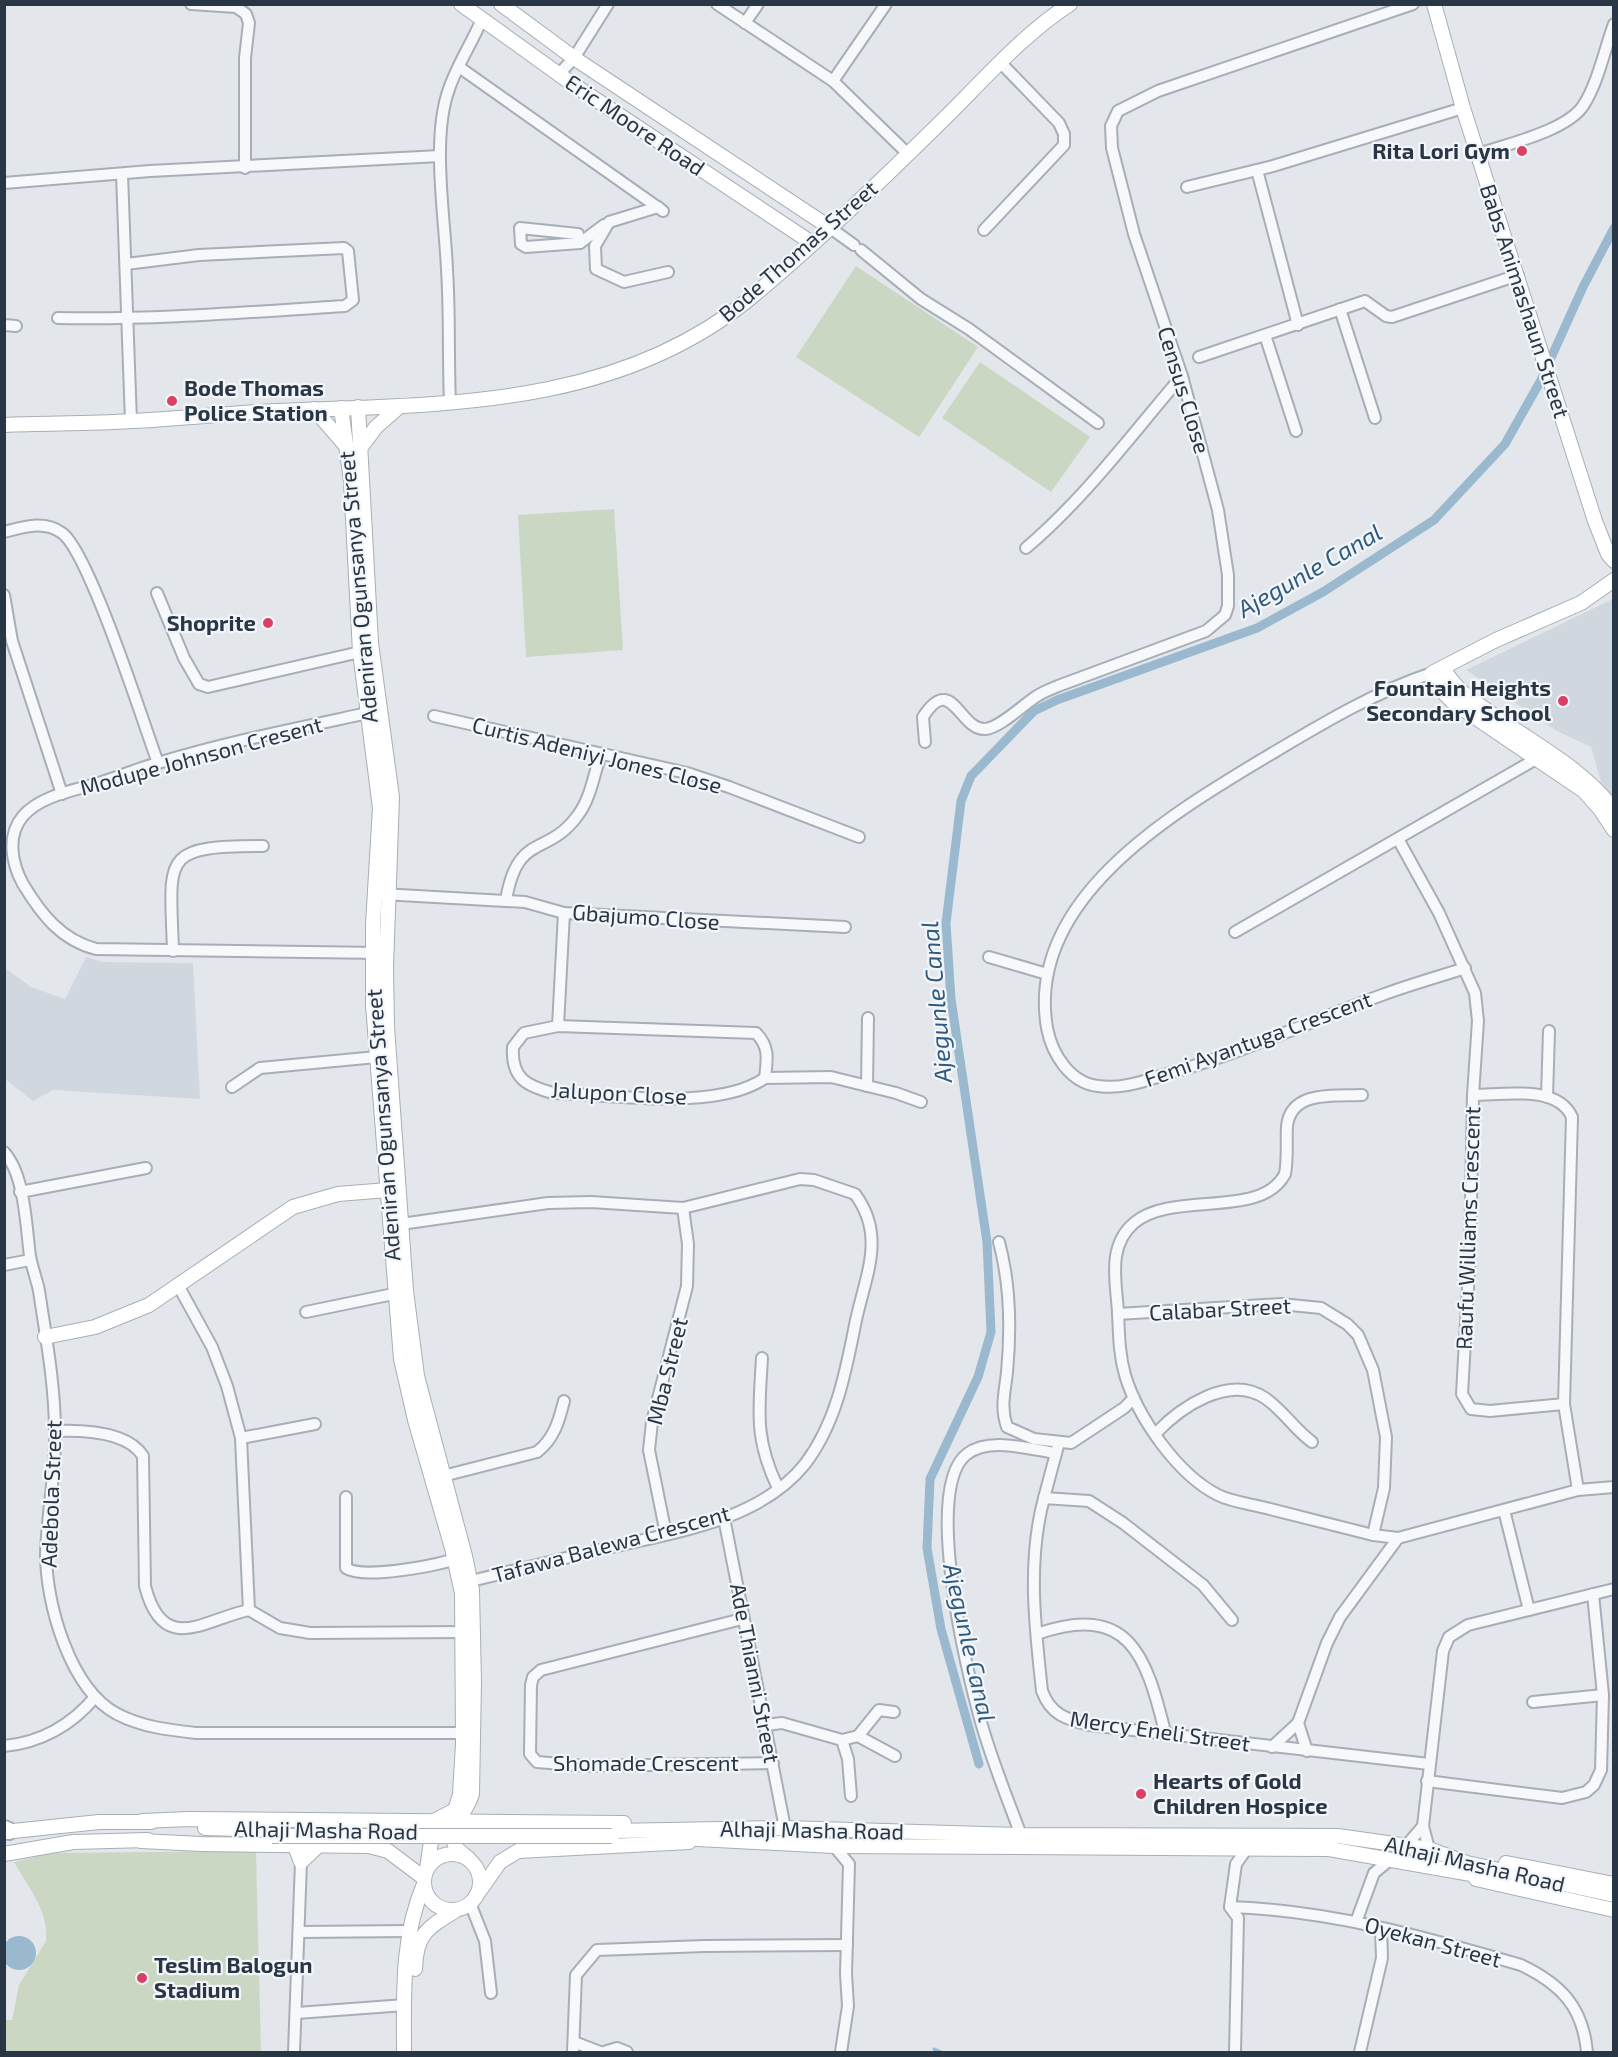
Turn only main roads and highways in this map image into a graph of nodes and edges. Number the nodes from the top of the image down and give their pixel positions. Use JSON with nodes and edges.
{"nodes":[{"id":1,"x":460,"y":4,"type":"edge"},
{"id":2,"x":501,"y":4,"type":"edge"},
{"id":3,"x":1070,"y":4,"type":"edge"},
{"id":4,"x":1434,"y":4,"type":"edge"},
{"id":5,"x":829,"y":227,"type":"junction"},
{"id":6,"x":812,"y":243,"type":"junction"},
{"id":7,"x":400,"y":406,"type":"junction"},
{"id":8,"x":358,"y":407,"type":"junction"},
{"id":9,"x":341,"y":408,"type":"junction"},
{"id":10,"x":314,"y":409,"type":"junction"},
{"id":11,"x":4,"y":425,"type":"edge"},
{"id":12,"x":354,"y":448,"type":"junction"},
{"id":13,"x":1614,"y":561,"type":"edge"},
{"id":14,"x":1614,"y":579,"type":"edge"},
{"id":15,"x":364,"y":603,"type":"junction"},
{"id":16,"x":1543,"y":755,"type":"junction"},
{"id":17,"x":1614,"y":810,"type":"edge"},
{"id":18,"x":1614,"y":830,"type":"edge"},
{"id":19,"x":382,"y":894,"type":"junction"},
{"id":20,"x":380,"y":953,"type":"junction"},
{"id":21,"x":388,"y":1190,"type":"junction"},
{"id":22,"x":396,"y":1225,"type":"junction"},
{"id":23,"x":401,"y":1292,"type":"junction"},
{"id":24,"x":45,"y":1337,"type":"road end"},
{"id":25,"x":460,"y":1558,"type":"junction"},
{"id":26,"x":468,"y":1632,"type":"junction"},
{"id":27,"x":468,"y":1733,"type":"junction"},
{"id":28,"x":142,"y":1821,"type":"junction"},
{"id":29,"x":434,"y":1821,"type":"junction"},
{"id":30,"x":458,"y":1821,"type":"junction"},
{"id":31,"x":6,"y":1831,"type":"edge"},
{"id":32,"x":272,"y":1833,"type":"junction"},
{"id":33,"x":711,"y":1834,"type":"junction"},
{"id":34,"x":1016,"y":1839,"type":"junction"},
{"id":35,"x":141,"y":1841,"type":"junction"},
{"id":36,"x":967,"y":1841,"type":"junction"},
{"id":37,"x":295,"y":1846,"type":"junction"},
{"id":38,"x":318,"y":1846,"type":"junction"},
{"id":39,"x":1435,"y":1851,"type":"junction"},
{"id":40,"x":4,"y":1854,"type":"edge"},
{"id":41,"x":469,"y":1859,"type":"junction"},
{"id":42,"x":1440,"y":1868,"type":"junction"},
{"id":43,"x":425,"y":1877,"type":"junction"},
{"id":44,"x":1541,"y":1884,"type":"junction"},
{"id":45,"x":1614,"y":1884,"type":"edge"},
{"id":46,"x":1614,"y":1895,"type":"edge"},
{"id":47,"x":473,"y":1900,"type":"junction"},
{"id":48,"x":1614,"y":1903,"type":"edge"},
{"id":49,"x":1614,"y":1910,"type":"edge"},
{"id":50,"x":455,"y":1911,"type":"junction"},
{"id":51,"x":404,"y":2052,"type":"edge"},
{"id":52,"x":412,"y":2052,"type":"edge"}],
"edges":[{"from":1,"to":6,"type":"main road","name":"Eric Moore Road"},
{"from":2,"to":5,"type":"main road","name":"Eric Moore Road"},
{"from":3,"to":5,"type":"main road","name":"Bode Thomas Street"},
{"from":4,"to":13,"type":"main road","name":"Babs Animashaun Street"},
{"from":5,"to":6,"type":"main road","name":"Bode Thomas Street"},
{"from":6,"to":7,"type":"main road","name":"Bode Thomas Street"},
{"from":7,"to":8,"type":"main road","name":"Bode Thomas Street"},
{"from":7,"to":12,"type":"main road"},
{"from":8,"to":9,"type":"main road","name":"Bode Thomas Street"},
{"from":8,"to":12,"type":"main road","name":"Adeniran Ogunsanya Street"},
{"from":9,"to":10,"type":"main road","name":"Bode Thomas Street"},
{"from":9,"to":12,"type":"main road","name":"Adeniran Ogunsanya Street"},
{"from":10,"to":11,"type":"main road","name":"Bode Thomas Street"},
{"from":10,"to":12,"type":"main road"},
{"from":12,"to":15,"type":"main road","name":"Adeniran Ogunsanya Street"},
{"from":14,"to":16,"type":"main road"},
{"from":15,"to":19,"type":"main road","name":"Adeniran Ogunsanya Street"},
{"from":15,"to":19,"type":"main road","name":"Adeniran Ogunsanya Street"},
{"from":16,"to":17,"type":"main road"},
{"from":16,"to":18,"type":"main road"},
{"from":19,"to":20,"type":"main road","name":"Adeniran Ogunsanya Street"},
{"from":20,"to":21,"type":"main road","name":"Adeniran Ogunsanya Street"},
{"from":20,"to":22,"type":"main road","name":"Adeniran Ogunsanya Street"},
{"from":21,"to":22,"type":"main road","name":"Adeniran Ogunsanya Street"},
{"from":21,"to":24,"type":"main road"},
{"from":22,"to":23,"type":"main road","name":"Adeniran Ogunsanya Street"},
{"from":23,"to":25,"type":"main road","name":"Adeniran Ogunsanya Street"},
{"from":23,"to":25,"type":"main road","name":"Adeniran Ogunsanya Street"},
{"from":25,"to":26,"type":"main road","name":"Adeniran Ogunsanya Street"},
{"from":25,"to":26,"type":"main road","name":"Adeniran Ogunsanya Street"},
{"from":26,"to":27,"type":"main road","name":"Adeniran Ogunsanya Street"},
{"from":27,"to":29,"type":"main road","name":"Adeniran Ogunsanya Street"},
{"from":27,"to":30,"type":"main road","name":"Adeniran Ogunsanya Street"},
{"from":28,"to":29,"type":"main road"},
{"from":28,"to":31,"type":"main road","name":"Alhaji Masha Road"},
{"from":28,"to":32,"type":"main road","name":"Alhaji Masha Road"},
{"from":29,"to":30,"type":"main road"},
{"from":29,"to":43,"type":"main road"},
{"from":30,"to":33,"type":"main road"},
{"from":30,"to":41,"type":"main road"},
{"from":32,"to":33,"type":"main road","name":"Alhaji Masha Road","bridge":true},
{"from":32,"to":35,"type":"main road","name":"Alhaji Masha Road"},
{"from":33,"to":36,"type":"main road","name":"Alhaji Masha Road"},
{"from":33,"to":36,"type":"main road","name":"Alhaji Masha Road"},
{"from":33,"to":47,"type":"main road"},
{"from":34,"to":36,"type":"main road","name":"Alhaji Masha Road"},
{"from":34,"to":39,"type":"main road","name":"Alhaji Masha Road"},
{"from":34,"to":42,"type":"main road","name":"Alhaji Masha Road"},
{"from":35,"to":37,"type":"main road"},
{"from":35,"to":40,"type":"main road","name":"Alhaji Masha Road"},
{"from":37,"to":38,"type":"main road"},
{"from":37,"to":38,"type":"main road"},
{"from":38,"to":43,"type":"main road"},
{"from":39,"to":44,"type":"main road","name":"Alhaji Masha Road"},
{"from":39,"to":45,"type":"main road"},
{"from":41,"to":43,"type":"main road"},
{"from":41,"to":47,"type":"main road"},
{"from":42,"to":44,"type":"main road","name":"Alhaji Masha Road"},
{"from":42,"to":49,"type":"main road"},
{"from":43,"to":50,"type":"main road"},
{"from":43,"to":51,"type":"main road"},
{"from":44,"to":46,"type":"main road","name":"Alhaji Masha Road"},
{"from":44,"to":48,"type":"main road","name":"Alhaji Masha Road"},
{"from":47,"to":50,"type":"main road"},
{"from":50,"to":52,"type":"main road"}]}
